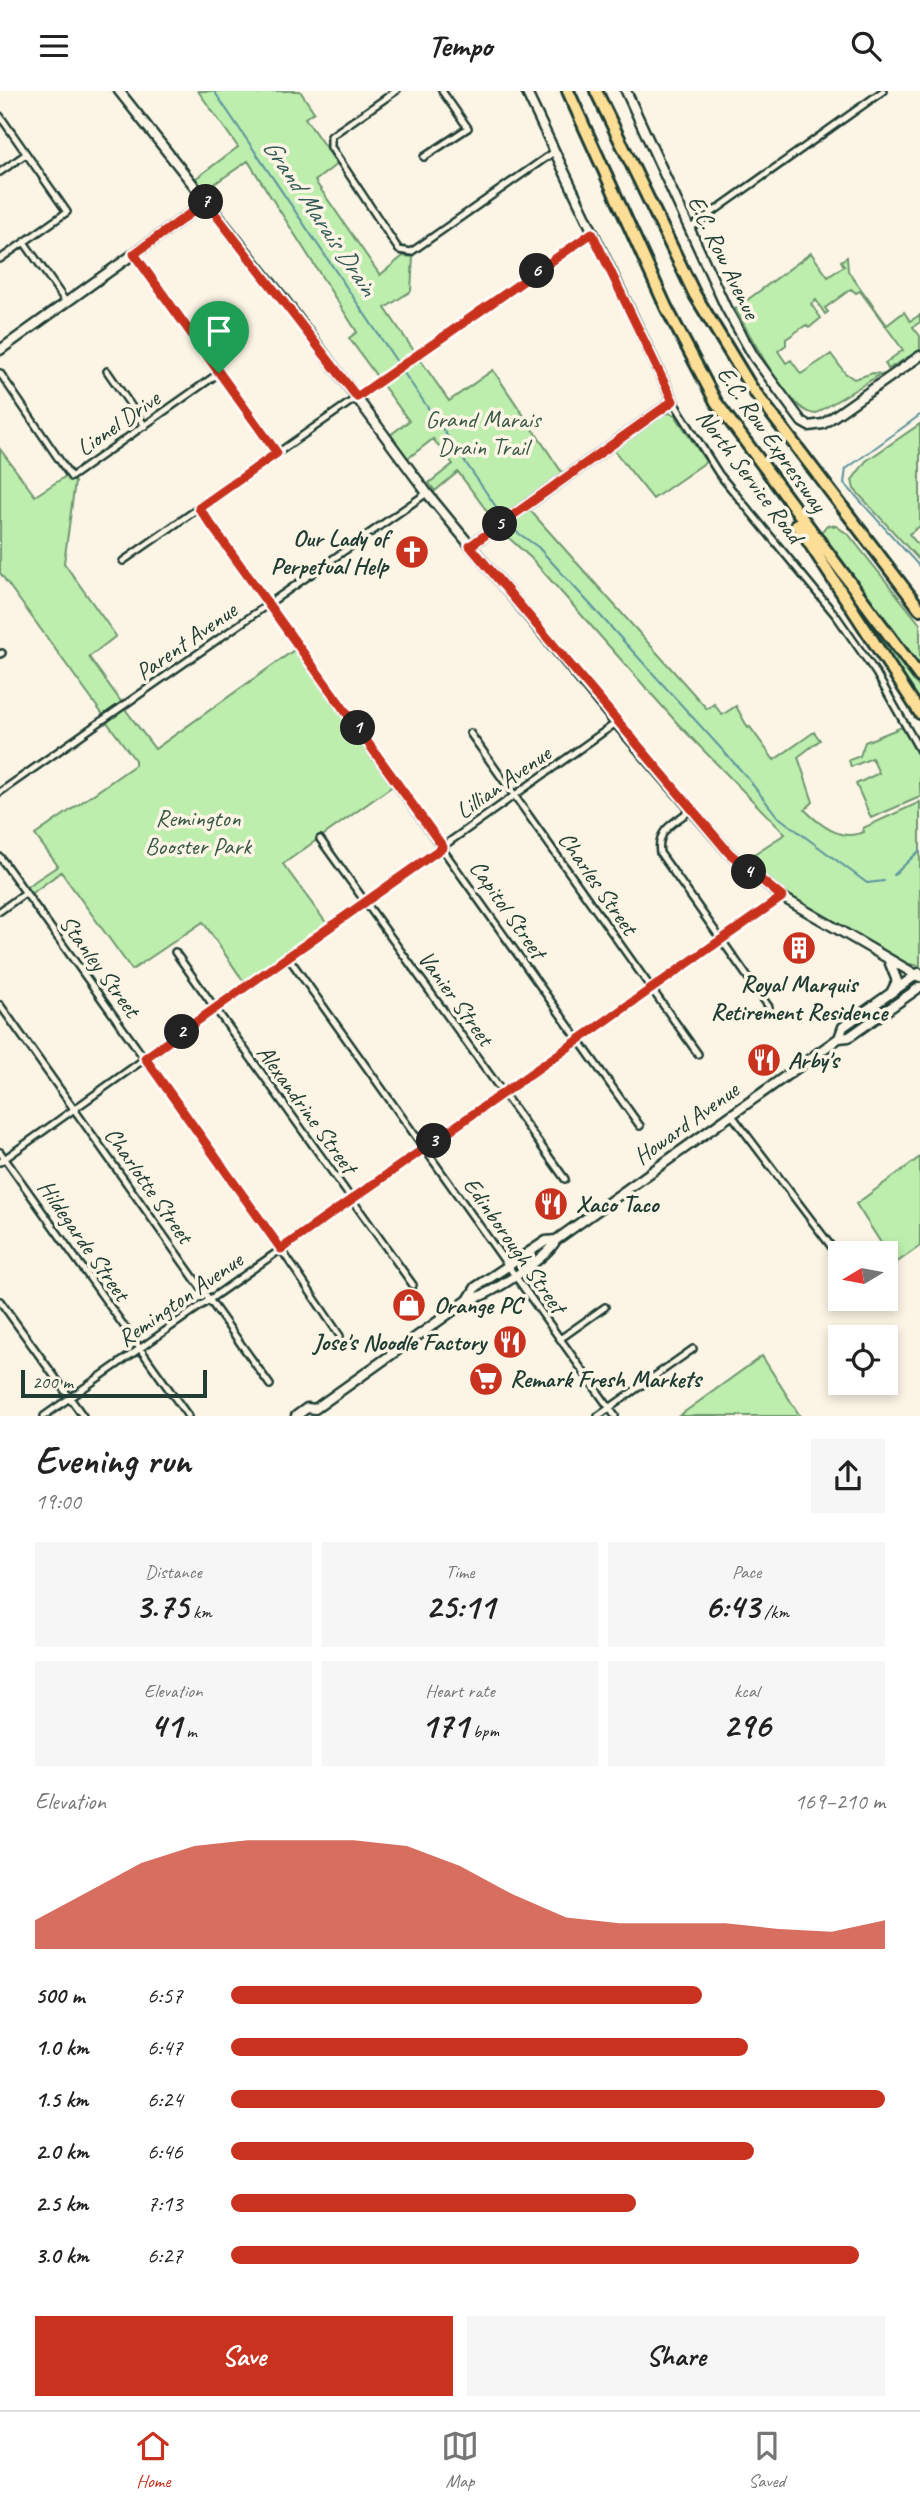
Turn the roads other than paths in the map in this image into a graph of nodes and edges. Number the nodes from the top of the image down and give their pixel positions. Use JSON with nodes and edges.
{"nodes":[{"id":1,"x":118,"y":91,"type":"edge"},
{"id":2,"x":396,"y":91,"type":"edge"},
{"id":3,"x":442,"y":91,"type":"edge"},
{"id":4,"x":526,"y":91,"type":"edge"},
{"id":5,"x":568,"y":91,"type":"edge"},
{"id":6,"x":596,"y":91,"type":"edge"},
{"id":7,"x":626,"y":91,"type":"edge"},
{"id":8,"x":883,"y":91,"type":"edge"},
{"id":9,"x":0,"y":116,"type":"edge"},
{"id":10,"x":554,"y":152,"type":"junction"},
{"id":11,"x":26,"y":154,"type":"junction"},
{"id":12,"x":424,"y":157,"type":"dead end"},
{"id":13,"x":0,"y":172,"type":"edge"},
{"id":14,"x":206,"y":202,"type":"junction"},
{"id":15,"x":688,"y":229,"type":"junction"},
{"id":16,"x":592,"y":233,"type":"junction"},
{"id":17,"x":24,"y":241,"type":"junction"},
{"id":18,"x":134,"y":254,"type":"junction"},
{"id":19,"x":0,"y":258,"type":"edge"},
{"id":20,"x":66,"y":302,"type":"junction"},
{"id":21,"x":0,"y":350,"type":"edge"},
{"id":22,"x":920,"y":356,"type":"edge"},
{"id":23,"x":107,"y":370,"type":"dead end"},
{"id":24,"x":0,"y":373,"type":"edge"},
{"id":25,"x":219,"y":373,"type":"junction"},
{"id":26,"x":357,"y":397,"type":"junction"},
{"id":27,"x":673,"y":401,"type":"junction"},
{"id":28,"x":716,"y":402,"type":"junction"},
{"id":29,"x":145,"y":426,"type":"junction"},
{"id":30,"x":277,"y":453,"type":"junction"},
{"id":31,"x":427,"y":493,"type":"junction"},
{"id":32,"x":199,"y":508,"type":"junction"},
{"id":33,"x":470,"y":546,"type":"junction"},
{"id":34,"x":880,"y":557,"type":"junction"},
{"id":35,"x":123,"y":561,"type":"dead end"},
{"id":36,"x":920,"y":603,"type":"edge"},
{"id":37,"x":269,"y":604,"type":"junction"},
{"id":38,"x":920,"y":609,"type":"edge"},
{"id":39,"x":920,"y":677,"type":"edge"},
{"id":40,"x":920,"y":713,"type":"edge"},
{"id":41,"x":617,"y":723,"type":"junction"},
{"id":42,"x":470,"y":733,"type":"dead end"},
{"id":43,"x":920,"y":751,"type":"edge"},
{"id":44,"x":0,"y":792,"type":"edge"},
{"id":45,"x":515,"y":796,"type":"junction"},
{"id":46,"x":691,"y":810,"type":"junction"},
{"id":47,"x":320,"y":839,"type":"dead end"},
{"id":48,"x":443,"y":847,"type":"junction"},
{"id":49,"x":0,"y":857,"type":"edge"},
{"id":50,"x":25,"y":893,"type":"junction"},
{"id":51,"x":782,"y":897,"type":"junction"},
{"id":52,"x":365,"y":902,"type":"junction"},
{"id":53,"x":0,"y":911,"type":"edge"},
{"id":54,"x":721,"y":939,"type":"junction"},
{"id":55,"x":175,"y":952,"type":"dead end"},
{"id":56,"x":288,"y":957,"type":"junction"},
{"id":57,"x":887,"y":959,"type":"junction"},
{"id":58,"x":919,"y":975,"type":"edge"},
{"id":59,"x":920,"y":987,"type":"edge"},
{"id":60,"x":652,"y":988,"type":"junction"},
{"id":61,"x":891,"y":993,"type":"junction"},
{"id":62,"x":0,"y":1005,"type":"edge"},
{"id":63,"x":769,"y":1007,"type":"dead end"},
{"id":64,"x":214,"y":1010,"type":"junction"},
{"id":65,"x":839,"y":1038,"type":"junction"},
{"id":66,"x":579,"y":1039,"type":"junction"},
{"id":67,"x":698,"y":1054,"type":"dead end"},
{"id":68,"x":145,"y":1058,"type":"junction"},
{"id":69,"x":503,"y":1093,"type":"junction"},
{"id":70,"x":74,"y":1109,"type":"junction"},
{"id":71,"x":731,"y":1114,"type":"junction"},
{"id":72,"x":640,"y":1126,"type":"dead end"},
{"id":73,"x":424,"y":1148,"type":"junction"},
{"id":74,"x":0,"y":1152,"type":"edge"},
{"id":75,"x":2,"y":1160,"type":"edge"},
{"id":76,"x":565,"y":1179,"type":"dead end"},
{"id":77,"x":351,"y":1200,"type":"junction"},
{"id":78,"x":556,"y":1240,"type":"junction"},
{"id":79,"x":828,"y":1242,"type":"edge"},
{"id":80,"x":281,"y":1249,"type":"junction"},
{"id":81,"x":508,"y":1266,"type":"junction"},
{"id":82,"x":514,"y":1275,"type":"junction"},
{"id":83,"x":413,"y":1285,"type":"dead end"},
{"id":84,"x":209,"y":1300,"type":"junction"},
{"id":85,"x":468,"y":1300,"type":"junction"},
{"id":86,"x":0,"y":1301,"type":"edge"},
{"id":87,"x":605,"y":1307,"type":"dead end"},
{"id":88,"x":340,"y":1336,"type":"dead end"},
{"id":89,"x":560,"y":1339,"type":"junction"},
{"id":90,"x":140,"y":1348,"type":"junction"},
{"id":91,"x":693,"y":1349,"type":"dead end"},
{"id":92,"x":270,"y":1385,"type":"dead end"},
{"id":93,"x":70,"y":1398,"type":"junction"},
{"id":94,"x":609,"y":1408,"type":"junction"},
{"id":95,"x":314,"y":1413,"type":"edge"},
{"id":96,"x":44,"y":1416,"type":"edge"},
{"id":97,"x":83,"y":1416,"type":"edge"},
{"id":98,"x":188,"y":1416,"type":"edge"},
{"id":99,"x":296,"y":1416,"type":"edge"},
{"id":100,"x":598,"y":1416,"type":"edge"},
{"id":101,"x":615,"y":1416,"type":"edge"}],
"edges":[{"from":1,"to":14,"type":"street"},
{"from":2,"to":10,"type":"street"},
{"from":3,"to":12,"type":"street"},
{"from":4,"to":10,"type":"street","name":"North Service Road"},
{"from":5,"to":28,"type":"highway","name":"E.C. Row Expressway"},
{"from":6,"to":34,"type":"highway","name":"E.C. Row Expressway"},
{"from":7,"to":15,"type":"street","name":"E.C. Row Avenue"},
{"from":8,"to":15,"type":"street"},
{"from":9,"to":11,"type":"street"},
{"from":10,"to":16,"type":"street","name":"North Service Road"},
{"from":11,"to":13,"type":"street"},
{"from":11,"to":17,"type":"street"},
{"from":14,"to":18,"type":"street"},
{"from":14,"to":26,"type":"street"},
{"from":15,"to":22,"type":"street","name":"E.C. Row Avenue"},
{"from":16,"to":26,"type":"street"},
{"from":16,"to":27,"type":"street","name":"North Service Road"},
{"from":17,"to":19,"type":"street"},
{"from":17,"to":20,"type":"street"},
{"from":18,"to":20,"type":"street"},
{"from":18,"to":25,"type":"street"},
{"from":20,"to":21,"type":"street"},
{"from":23,"to":29,"type":"street"},
{"from":24,"to":29,"type":"street","name":"Lionel Drive"},
{"from":25,"to":29,"type":"street","name":"Lionel Drive"},
{"from":25,"to":30,"type":"street"},
{"from":26,"to":30,"type":"street"},
{"from":26,"to":31,"type":"street"},
{"from":27,"to":33,"type":"street"},
{"from":27,"to":43,"type":"street","name":"North Service Road"},
{"from":28,"to":39,"type":"highway","name":"E.C. Row Expressway"},
{"from":28,"to":40,"type":"highway"},
{"from":30,"to":32,"type":"street"},
{"from":31,"to":33,"type":"street"},
{"from":31,"to":37,"type":"street","name":"Parent Avenue"},
{"from":32,"to":35,"type":"street"},
{"from":32,"to":37,"type":"street","name":"Capitol Street"},
{"from":33,"to":41,"type":"street"},
{"from":34,"to":36,"type":"highway"},
{"from":34,"to":38,"type":"highway","name":"E.C. Row Expressway"},
{"from":37,"to":44,"type":"street","name":"Parent Avenue"},
{"from":37,"to":48,"type":"street","name":"Capitol Street"},
{"from":41,"to":45,"type":"street","name":"Lillian Avenue"},
{"from":41,"to":46,"type":"street"},
{"from":42,"to":45,"type":"street","name":"Charles Street"},
{"from":45,"to":48,"type":"street","name":"Lillian Avenue"},
{"from":45,"to":60,"type":"street","name":"Charles Street"},
{"from":46,"to":51,"type":"street"},
{"from":46,"to":54,"type":"street"},
{"from":47,"to":52,"type":"street","name":"Vanier Street"},
{"from":48,"to":52,"type":"street","name":"Lillian Avenue"},
{"from":48,"to":66,"type":"street","name":"Capitol Street"},
{"from":49,"to":50,"type":"street","name":"Stanley Street"},
{"from":50,"to":53,"type":"street"},
{"from":50,"to":68,"type":"street","name":"Stanley Street"},
{"from":51,"to":54,"type":"street","name":"Remington Avenue"},
{"from":51,"to":57,"type":"street"},
{"from":52,"to":56,"type":"street","name":"Lillian Avenue"},
{"from":52,"to":69,"type":"street","name":"Vanier Street"},
{"from":54,"to":60,"type":"street","name":"Remington Avenue"},
{"from":54,"to":63,"type":"street"},
{"from":55,"to":64,"type":"street","name":"Alexandrine Street"},
{"from":56,"to":64,"type":"street","name":"Lillian Avenue"},
{"from":56,"to":73,"type":"street","name":"Edinborough Street"},
{"from":57,"to":58,"type":"street"},
{"from":57,"to":61,"type":"street"},
{"from":58,"to":61,"type":"street","name":"Howard Avenue"},
{"from":59,"to":65,"type":"street","name":"Howard Avenue"},
{"from":60,"to":66,"type":"street","name":"Remington Avenue"},
{"from":60,"to":67,"type":"street","name":"Charles Street"},
{"from":61,"to":65,"type":"street","name":"Howard Avenue"},
{"from":62,"to":70,"type":"street","name":"Charlotte Street"},
{"from":64,"to":68,"type":"street","name":"Lillian Avenue"},
{"from":64,"to":77,"type":"street","name":"Alexandrine Street"},
{"from":65,"to":71,"type":"street","name":"Howard Avenue"},
{"from":66,"to":69,"type":"street","name":"Remington Avenue"},
{"from":66,"to":72,"type":"street","name":"Capitol Street"},
{"from":68,"to":70,"type":"street","name":"Lillian Avenue"},
{"from":68,"to":80,"type":"street","name":"Stanley Street"},
{"from":69,"to":73,"type":"street","name":"Remington Avenue"},
{"from":69,"to":76,"type":"street","name":"Vanier Street"},
{"from":70,"to":75,"type":"street","name":"Lillian Avenue"},
{"from":70,"to":84,"type":"street","name":"Charlotte Street"},
{"from":71,"to":78,"type":"street","name":"Howard Avenue"},
{"from":71,"to":79,"type":"street"},
{"from":73,"to":77,"type":"street","name":"Remington Avenue"},
{"from":73,"to":81,"type":"street","name":"Edinborough Street"},
{"from":74,"to":75,"type":"street","name":"Hildegarde Street"},
{"from":75,"to":90,"type":"street","name":"Hildegarde Street"},
{"from":77,"to":80,"type":"street","name":"Remington Avenue"},
{"from":77,"to":83,"type":"street","name":"Alexandrine Street"},
{"from":78,"to":81,"type":"street","name":"Howard Avenue"},
{"from":78,"to":82,"type":"street","name":"Howard Avenue"},
{"from":80,"to":84,"type":"street","name":"Remington Avenue"},
{"from":80,"to":88,"type":"street","name":"Stanley Street"},
{"from":81,"to":82,"type":"street","name":"Edinborough Street"},
{"from":81,"to":85,"type":"street","name":"Howard Avenue"},
{"from":82,"to":85,"type":"street","name":"Howard Avenue"},
{"from":82,"to":89,"type":"street","name":"Edinborough Street"},
{"from":84,"to":90,"type":"street","name":"Remington Avenue"},
{"from":84,"to":92,"type":"street","name":"Charlotte Street"},
{"from":85,"to":95,"type":"street","name":"Howard Avenue"},
{"from":86,"to":93,"type":"street"},
{"from":87,"to":89,"type":"street"},
{"from":89,"to":94,"type":"street","name":"Edinborough Street"},
{"from":90,"to":93,"type":"street","name":"Remington Avenue"},
{"from":90,"to":98,"type":"street","name":"Hildegarde Street"},
{"from":91,"to":94,"type":"street"},
{"from":93,"to":96,"type":"street","name":"Remington Avenue"},
{"from":93,"to":97,"type":"street"},
{"from":94,"to":100,"type":"street"},
{"from":94,"to":101,"type":"street","name":"Edinborough Street"},
{"from":95,"to":99,"type":"street","name":"Howard Avenue"}]}
